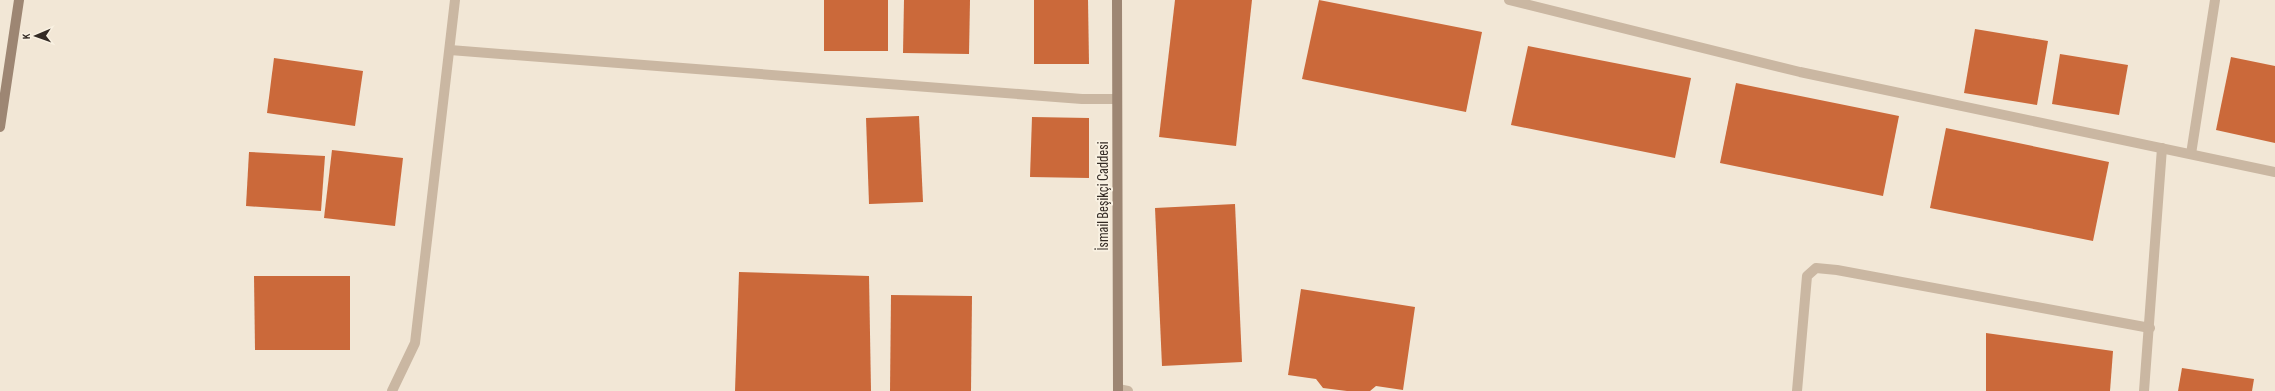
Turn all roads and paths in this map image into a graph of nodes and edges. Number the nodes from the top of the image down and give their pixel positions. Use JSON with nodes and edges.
{"nodes":[{"id":1,"x":19,"y":0,"type":"edge"},
{"id":2,"x":454,"y":0,"type":"edge"},
{"id":3,"x":1117,"y":0,"type":"edge"},
{"id":4,"x":1509,"y":0,"type":"edge"},
{"id":5,"x":2215,"y":0,"type":"edge"},
{"id":6,"x":450,"y":50,"type":"junction"},
{"id":7,"x":1117,"y":99,"type":"junction"},
{"id":8,"x":0,"y":127,"type":"edge"},
{"id":9,"x":2162,"y":148,"type":"junction"},
{"id":10,"x":2191,"y":154,"type":"junction"},
{"id":11,"x":2275,"y":172,"type":"edge"},
{"id":12,"x":2150,"y":328,"type":"junction"},
{"id":13,"x":1121,"y":390,"type":"edge"},
{"id":14,"x":392,"y":391,"type":"edge"},
{"id":15,"x":1796,"y":391,"type":"edge"},
{"id":16,"x":2144,"y":391,"type":"edge"}],
"edges":[{"from":1,"to":8,"type":"street"},
{"from":2,"to":6,"type":"street"},
{"from":3,"to":7,"type":"street","name":"İsmail Beşikçi Caddesi"},
{"from":4,"to":9,"type":"street"},
{"from":5,"to":10,"type":"street"},
{"from":6,"to":7,"type":"street"},
{"from":6,"to":14,"type":"street"},
{"from":7,"to":13,"type":"street","name":"İsmail Beşikçi Caddesi"},
{"from":9,"to":10,"type":"street"},
{"from":9,"to":12,"type":"street"},
{"from":10,"to":11,"type":"street"},
{"from":12,"to":15,"type":"street"},
{"from":12,"to":16,"type":"street"}]}
